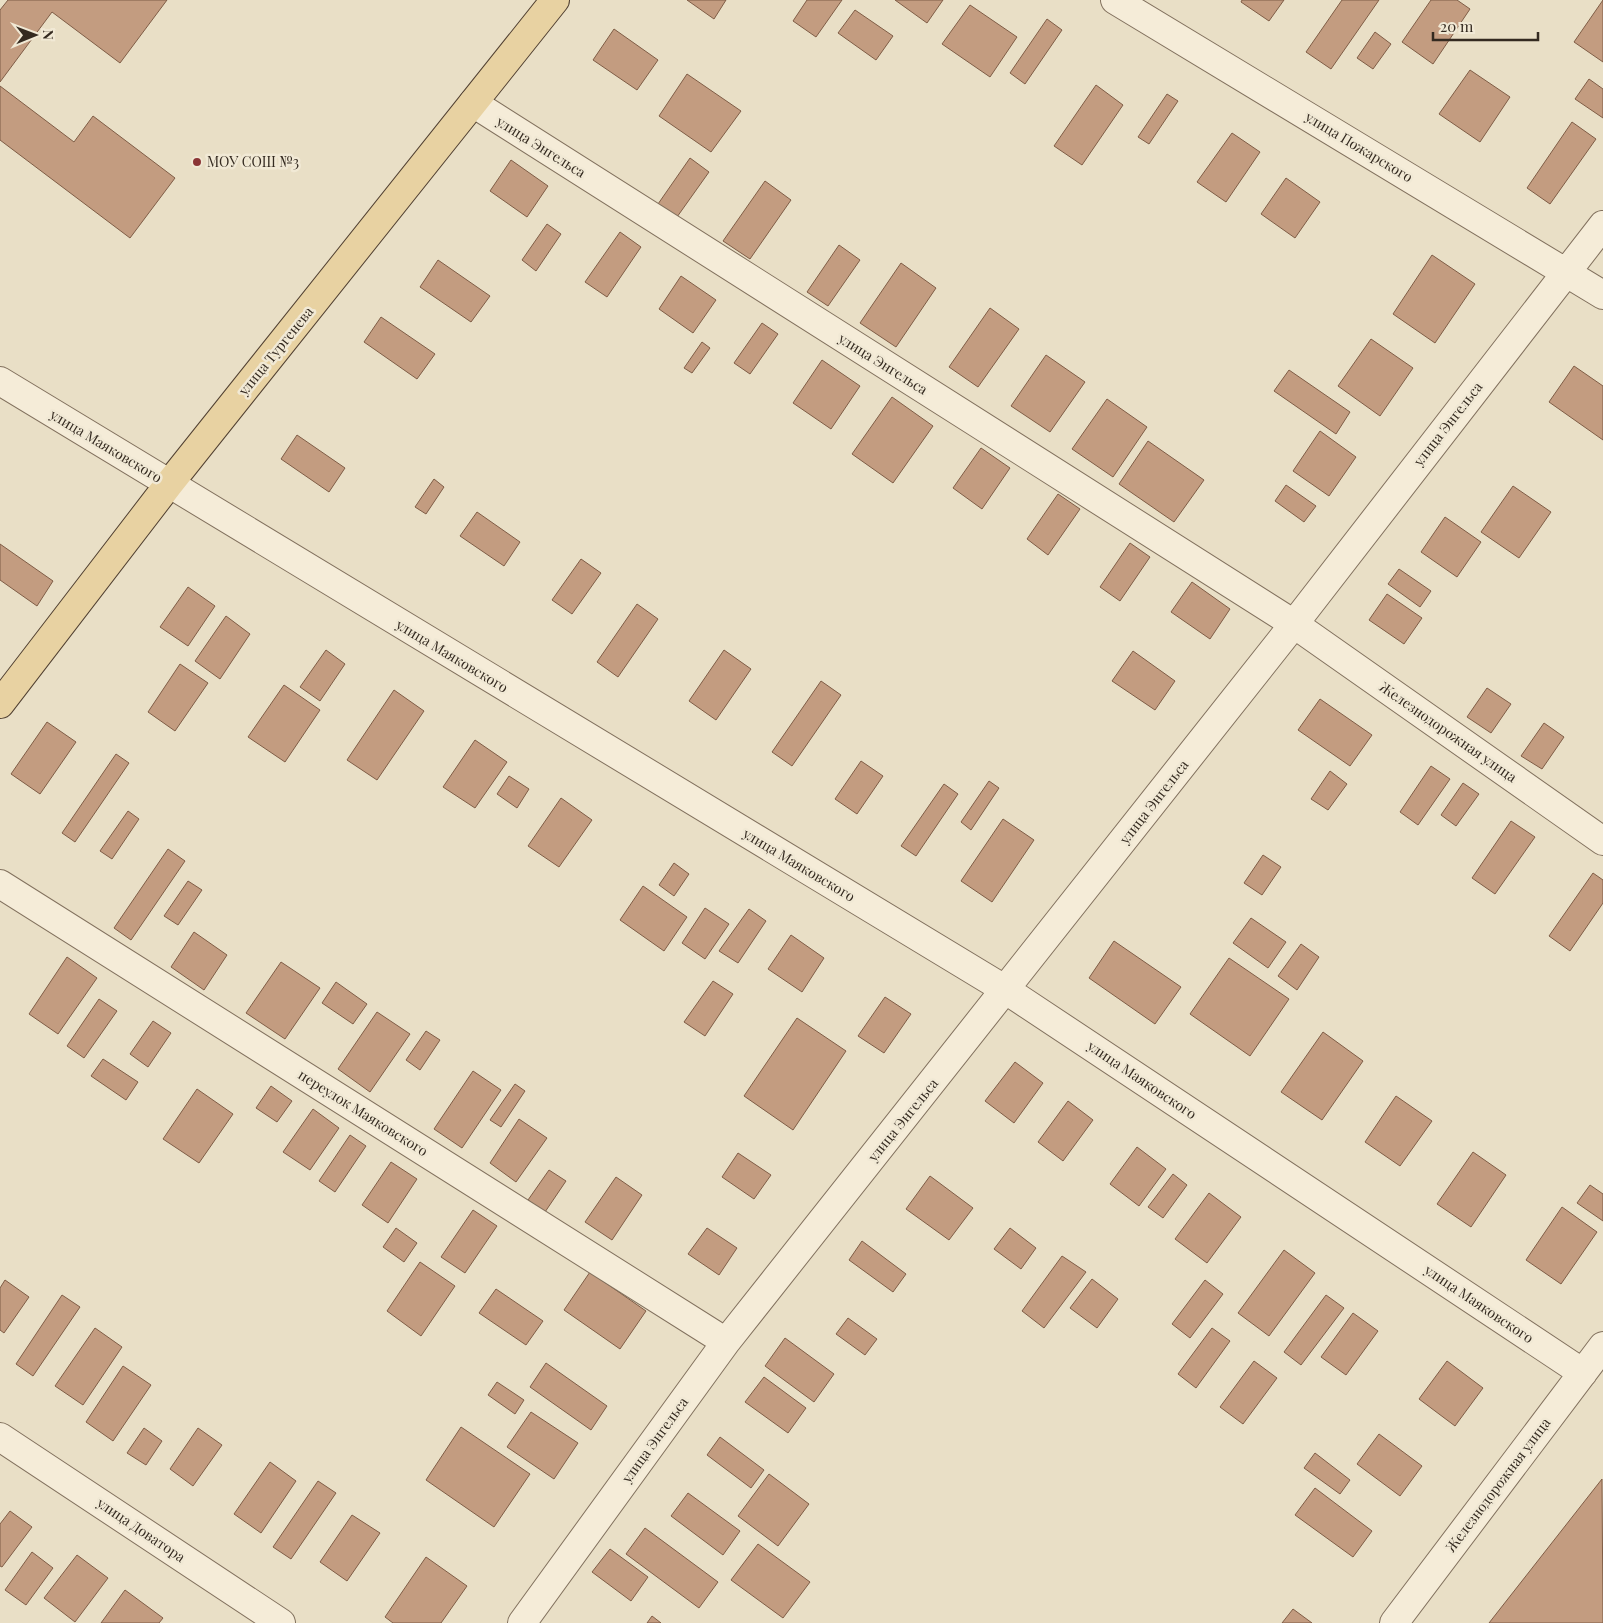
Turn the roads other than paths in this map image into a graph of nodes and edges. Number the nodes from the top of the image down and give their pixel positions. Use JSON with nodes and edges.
{"nodes":[{"id":1,"x":555,"y":0,"type":"edge"},
{"id":2,"x":1115,"y":0,"type":"edge"},
{"id":3,"x":473,"y":103,"type":"junction"},
{"id":4,"x":1603,"y":225,"type":"edge"},
{"id":5,"x":1566,"y":272,"type":"junction"},
{"id":6,"x":1603,"y":295,"type":"edge"},
{"id":7,"x":0,"y":381,"type":"edge"},
{"id":8,"x":169,"y":484,"type":"junction"},
{"id":9,"x":1294,"y":624,"type":"junction"},
{"id":10,"x":0,"y":704,"type":"edge"},
{"id":11,"x":1603,"y":841,"type":"edge"},
{"id":12,"x":0,"y":884,"type":"edge"},
{"id":13,"x":1006,"y":990,"type":"junction"},
{"id":14,"x":726,"y":1342,"type":"junction"},
{"id":15,"x":1603,"y":1346,"type":"edge"},
{"id":16,"x":1583,"y":1373,"type":"junction"},
{"id":17,"x":0,"y":1437,"type":"edge"},
{"id":18,"x":281,"y":1623,"type":"edge"},
{"id":19,"x":522,"y":1623,"type":"edge"},
{"id":20,"x":1394,"y":1623,"type":"edge"}],
"edges":[{"from":1,"to":3,"type":"main road","name":"улица Тургенева"},
{"from":2,"to":5,"type":"street","name":"улица Пожарского"},
{"from":3,"to":8,"type":"main road","name":"улица Тургенева"},
{"from":3,"to":9,"type":"street","name":"улица Энгельса"},
{"from":4,"to":5,"type":"street","name":"улица Энгельса"},
{"from":5,"to":6,"type":"street","name":"улица Пожарского"},
{"from":5,"to":9,"type":"street","name":"улица Энгельса"},
{"from":7,"to":8,"type":"street","name":"улица Маяковского"},
{"from":8,"to":10,"type":"main road","name":"улица Тургенева"},
{"from":8,"to":13,"type":"street","name":"улица Маяковского"},
{"from":9,"to":11,"type":"street","name":"Железнодорожная улица"},
{"from":9,"to":13,"type":"street","name":"улица Энгельса"},
{"from":12,"to":14,"type":"street","name":"переулок Маяковского"},
{"from":13,"to":14,"type":"street","name":"улица Энгельса"},
{"from":13,"to":16,"type":"street","name":"улица Маяковского"},
{"from":14,"to":19,"type":"street","name":"улица Энгельса"},
{"from":15,"to":16,"type":"street","name":"Железнодорожная улица"},
{"from":16,"to":20,"type":"street","name":"Железнодорожная улица"},
{"from":17,"to":18,"type":"street","name":"улица Доватора"}]}
